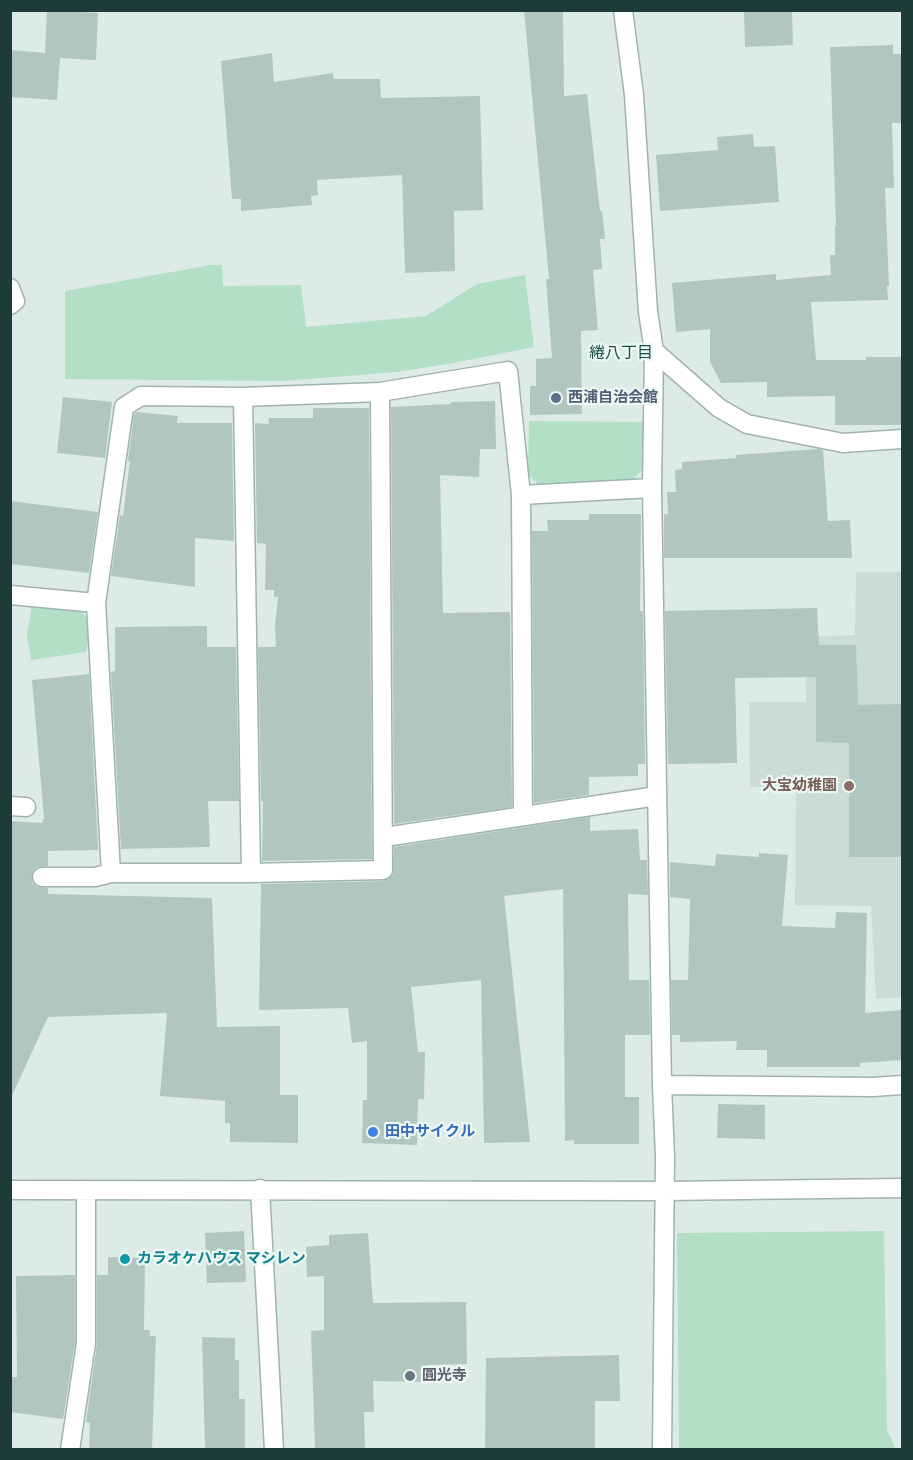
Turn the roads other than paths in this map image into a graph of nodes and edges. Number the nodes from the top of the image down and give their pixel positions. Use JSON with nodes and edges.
{"nodes":[{"id":1,"x":623,"y":10,"type":"edge"},
{"id":2,"x":654,"y":351,"type":"junction"},
{"id":3,"x":380,"y":392,"type":"junction"},
{"id":4,"x":243,"y":397,"type":"junction"},
{"id":5,"x":903,"y":439,"type":"edge"},
{"id":6,"x":652,"y":488,"type":"junction"},
{"id":7,"x":521,"y":495,"type":"junction"},
{"id":8,"x":10,"y":595,"type":"edge"},
{"id":9,"x":96,"y":603,"type":"junction"},
{"id":10,"x":657,"y":796,"type":"junction"},
{"id":11,"x":523,"y":816,"type":"junction"},
{"id":12,"x":385,"y":837,"type":"junction"},
{"id":13,"x":111,"y":873,"type":"junction"},
{"id":14,"x":251,"y":873,"type":"junction"},
{"id":15,"x":42,"y":877,"type":"dead end"},
{"id":16,"x":662,"y":1084,"type":"junction"},
{"id":17,"x":903,"y":1085,"type":"edge"},
{"id":18,"x":903,"y":1188,"type":"edge"},
{"id":19,"x":260,"y":1189,"type":"junction"},
{"id":20,"x":10,"y":1190,"type":"edge"},
{"id":21,"x":86,"y":1190,"type":"junction"},
{"id":22,"x":664,"y":1191,"type":"junction"},
{"id":23,"x":70,"y":1449,"type":"edge"},
{"id":24,"x":274,"y":1449,"type":"edge"},
{"id":25,"x":662,"y":1449,"type":"edge"}],
"edges":[{"from":1,"to":2,"type":"street"},
{"from":2,"to":5,"type":"street"},
{"from":2,"to":6,"type":"street"},
{"from":3,"to":4,"type":"street"},
{"from":3,"to":7,"type":"street"},
{"from":3,"to":12,"type":"street"},
{"from":4,"to":9,"type":"street"},
{"from":4,"to":14,"type":"street"},
{"from":6,"to":7,"type":"street"},
{"from":6,"to":10,"type":"street"},
{"from":7,"to":11,"type":"street"},
{"from":8,"to":9,"type":"street"},
{"from":9,"to":13,"type":"street"},
{"from":10,"to":11,"type":"street"},
{"from":10,"to":16,"type":"street"},
{"from":11,"to":12,"type":"street"},
{"from":12,"to":14,"type":"street"},
{"from":13,"to":14,"type":"street"},
{"from":13,"to":15,"type":"street"},
{"from":16,"to":17,"type":"street"},
{"from":16,"to":22,"type":"street"},
{"from":18,"to":22,"type":"street"},
{"from":19,"to":21,"type":"street"},
{"from":19,"to":22,"type":"street"},
{"from":19,"to":24,"type":"street"},
{"from":20,"to":21,"type":"street"},
{"from":21,"to":23,"type":"street"},
{"from":22,"to":25,"type":"street"}]}
